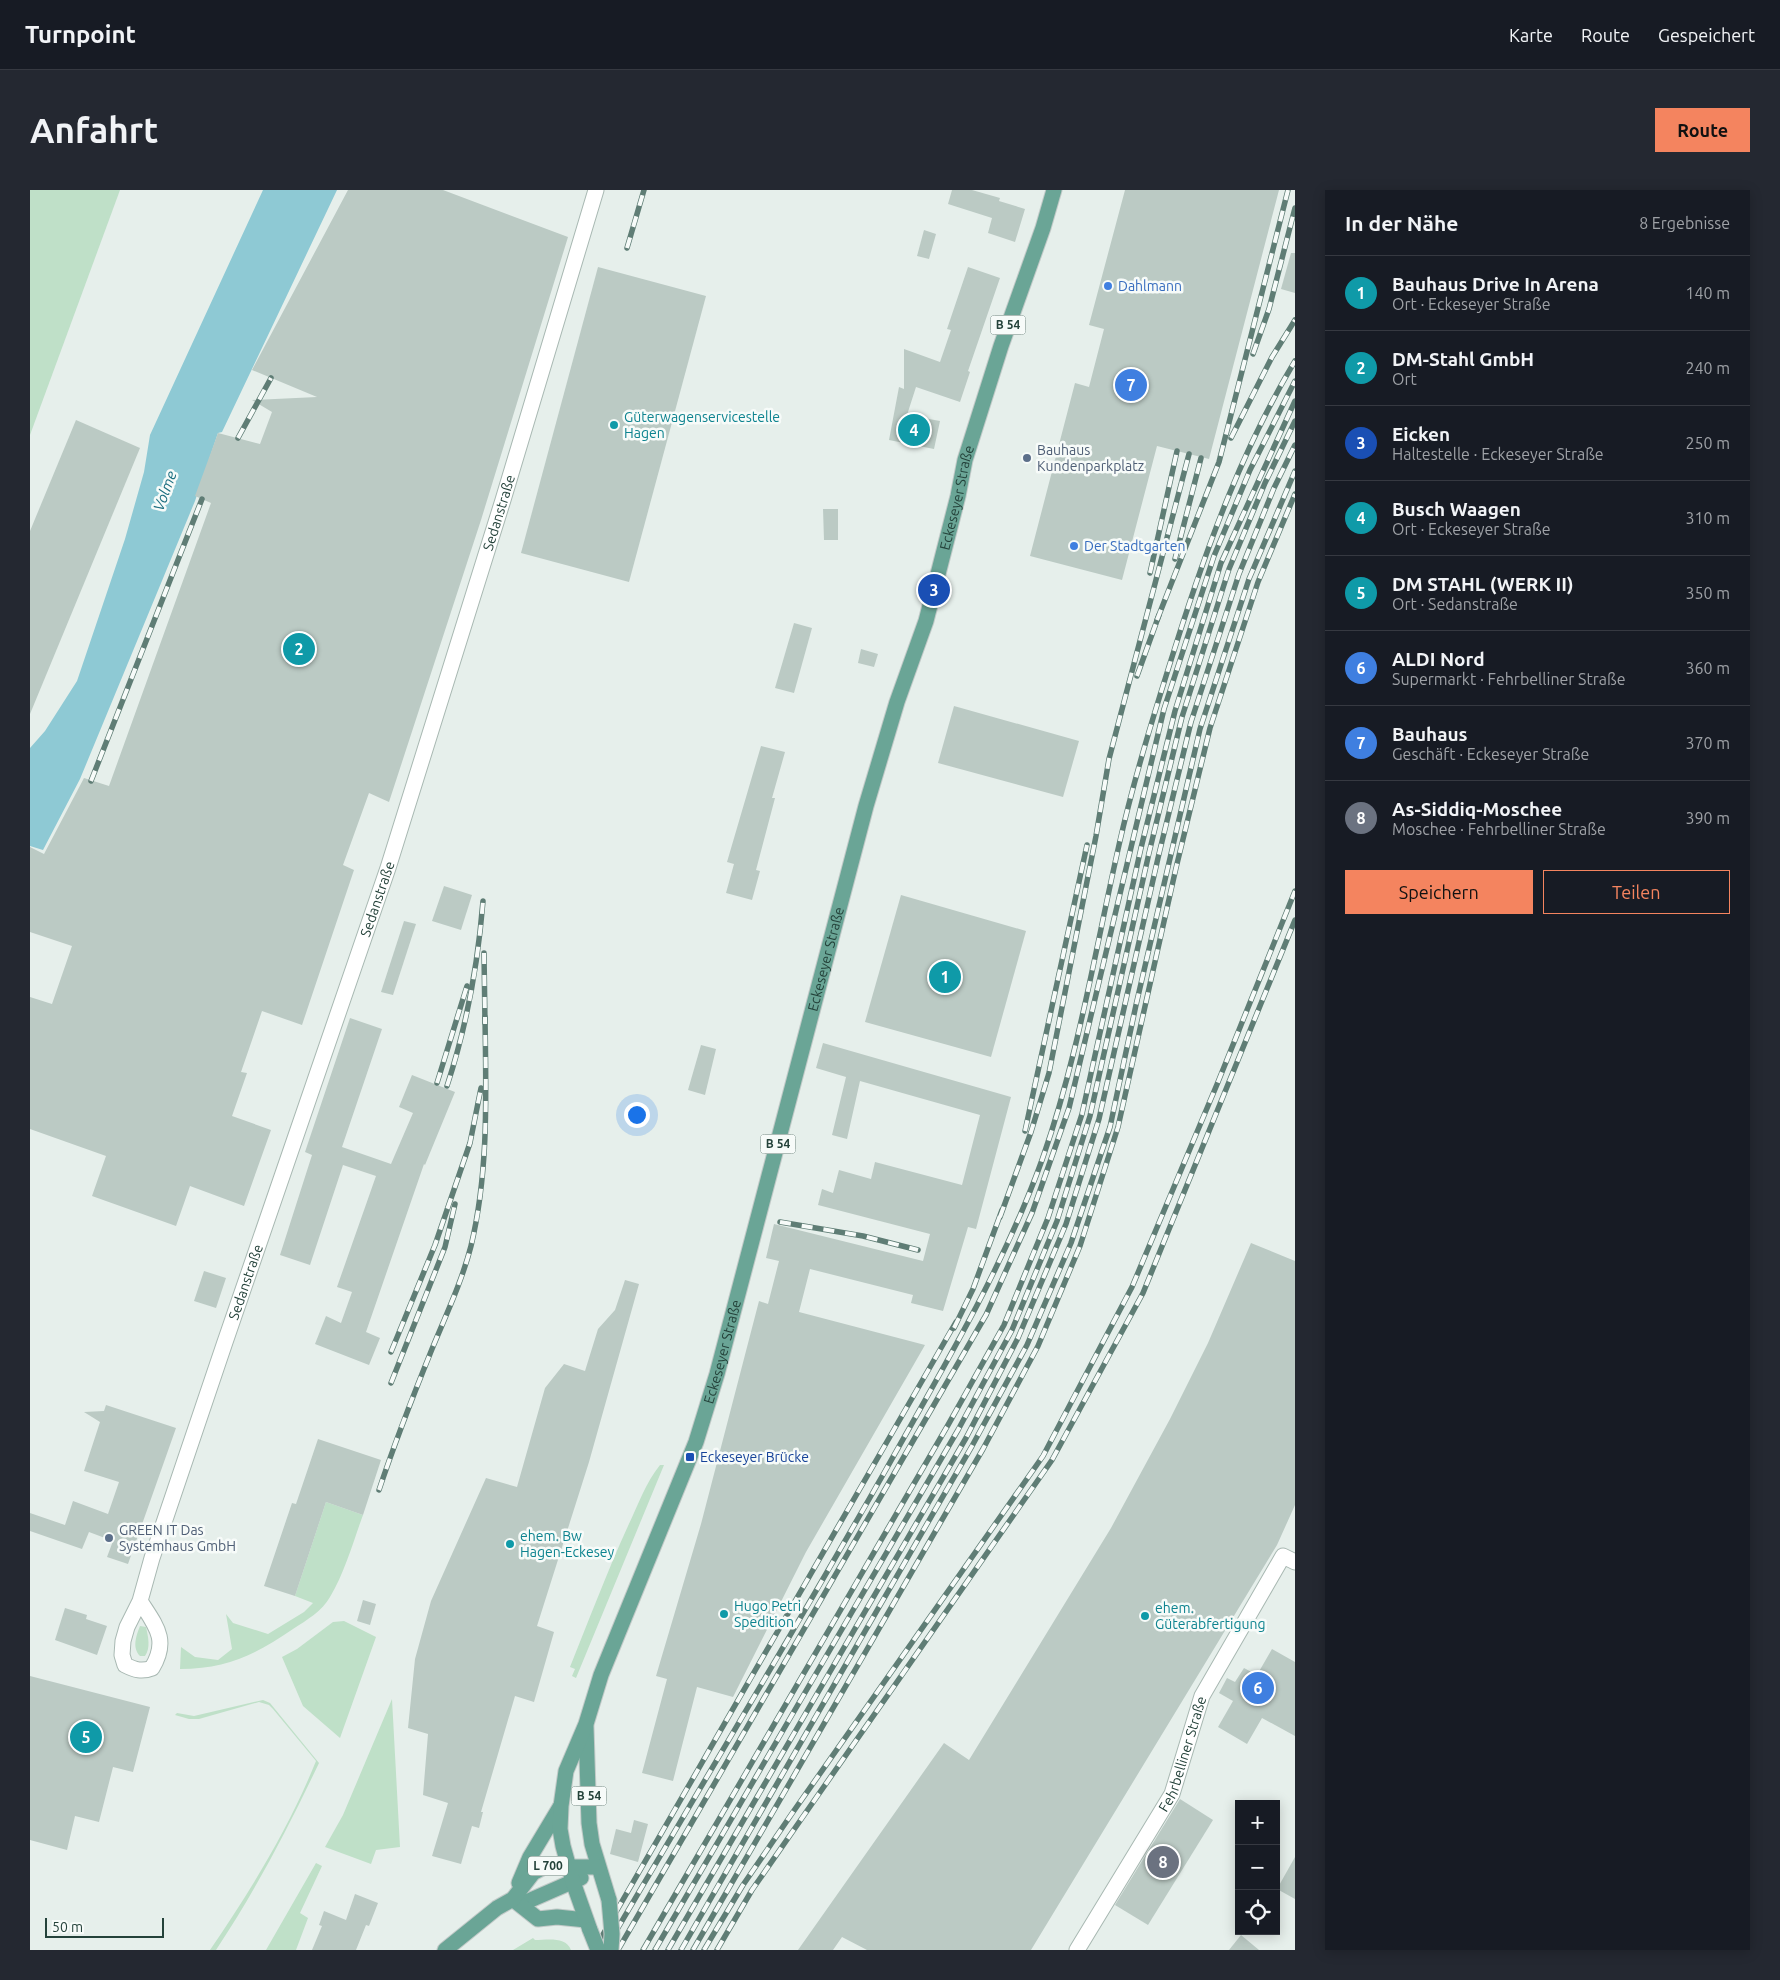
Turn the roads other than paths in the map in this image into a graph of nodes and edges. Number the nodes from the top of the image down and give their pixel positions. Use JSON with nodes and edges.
{"nodes":[{"id":1,"x":596,"y":190,"type":"edge"},
{"id":2,"x":1054,"y":190,"type":"edge"},
{"id":3,"x":1289,"y":1559,"type":"edge"},
{"id":4,"x":140,"y":1601,"type":"dead end"},
{"id":5,"x":586,"y":1724,"type":"junction"},
{"id":6,"x":561,"y":1806,"type":"junction"},
{"id":7,"x":570,"y":1866,"type":"junction"},
{"id":8,"x":598,"y":1867,"type":"junction"},
{"id":9,"x":573,"y":1882,"type":"junction"},
{"id":10,"x":513,"y":1899,"type":"junction"},
{"id":11,"x":588,"y":1925,"type":"junction"},
{"id":12,"x":445,"y":1950,"type":"edge"},
{"id":13,"x":598,"y":1950,"type":"edge"},
{"id":14,"x":612,"y":1950,"type":"edge"},
{"id":15,"x":1077,"y":1950,"type":"edge"}],
"edges":[{"from":1,"to":4,"type":"street","name":"Sedanstraße"},
{"from":2,"to":5,"type":"main road","name":"Eckeseyer Straße","number":"B 54"},
{"from":3,"to":15,"type":"street","name":"Fehrbelliner Straße"},
{"from":5,"to":6,"type":"main road","name":"Eckeseyer Straße","number":"B 54"},
{"from":5,"to":8,"type":"main road","name":"Eckeseyer Straße","number":"B 54"},
{"from":6,"to":7,"type":"main road","name":"Eckeseyer Straße","number":"B 54"},
{"from":6,"to":10,"type":"main road"},
{"from":7,"to":8,"type":"main road","number":"L 700"},
{"from":7,"to":9,"type":"main road","name":"Eckeseyer Straße","number":"B 54"},
{"from":7,"to":10,"type":"main road","number":"L 700"},
{"from":8,"to":9,"type":"main road"},
{"from":8,"to":14,"type":"main road","name":"Eckeseyer Straße","number":"B 54","bridge":true},
{"from":9,"to":10,"type":"main road","number":"L 700"},
{"from":9,"to":11,"type":"main road","name":"Eckeseyer Straße","number":"B 54"},
{"from":10,"to":11,"type":"main road"},
{"from":10,"to":12,"type":"main road","number":"L 700"},
{"from":11,"to":13,"type":"main road","name":"Eckeseyer Straße","number":"B 54","bridge":true}]}
